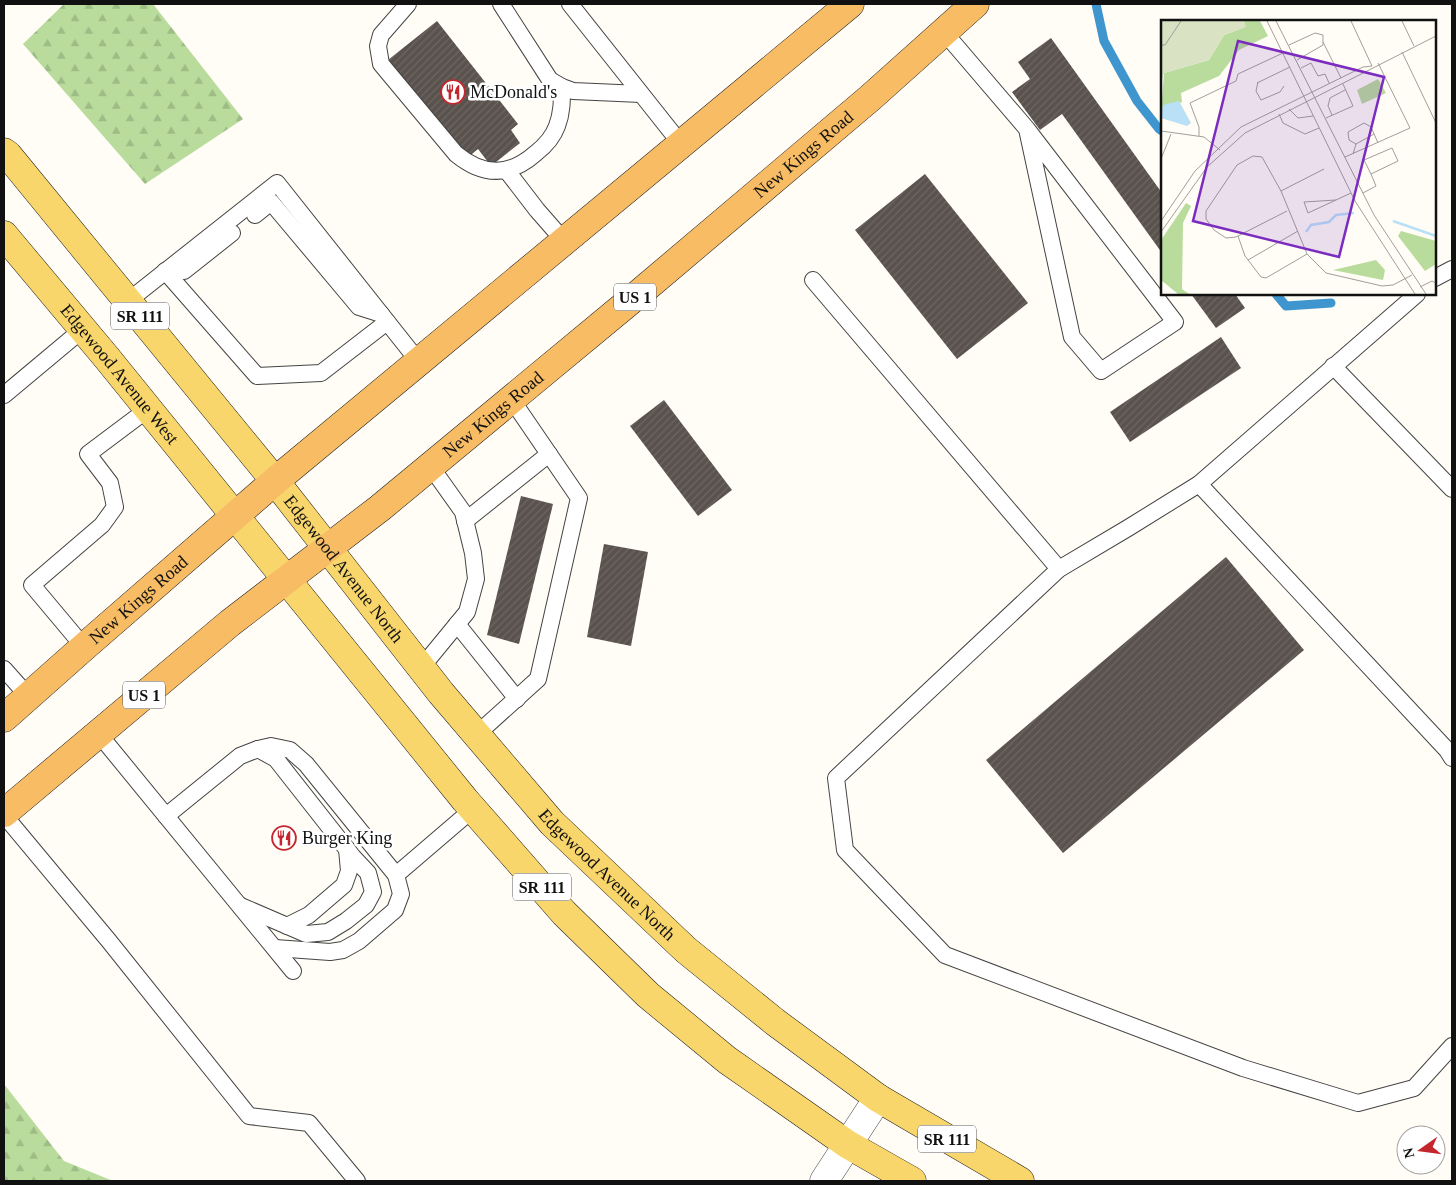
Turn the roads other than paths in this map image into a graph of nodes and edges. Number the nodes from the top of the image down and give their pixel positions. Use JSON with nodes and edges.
{"nodes":[{"id":1,"x":408,"y":4,"type":"edge"},
{"id":2,"x":501,"y":4,"type":"edge"},
{"id":3,"x":570,"y":4,"type":"edge"},
{"id":4,"x":850,"y":4,"type":"edge"},
{"id":5,"x":975,"y":4,"type":"edge"},
{"id":6,"x":944,"y":32,"type":"junction"},
{"id":7,"x":562,"y":88,"type":"junction"},
{"id":8,"x":641,"y":94,"type":"junction"},
{"id":9,"x":1027,"y":130,"type":"junction"},
{"id":10,"x":681,"y":144,"type":"junction"},
{"id":11,"x":4,"y":152,"type":"edge"},
{"id":12,"x":508,"y":171,"type":"junction"},
{"id":13,"x":4,"y":235,"type":"edge"},
{"id":14,"x":565,"y":242,"type":"junction"},
{"id":15,"x":1452,"y":269,"type":"edge"},
{"id":16,"x":167,"y":270,"type":"junction"},
{"id":17,"x":1436,"y":277,"type":"edge"},
{"id":18,"x":812,"y":280,"type":"dead end"},
{"id":19,"x":1416,"y":295,"type":"edge"},
{"id":20,"x":128,"y":301,"type":"junction"},
{"id":21,"x":384,"y":318,"type":"junction"},
{"id":22,"x":83,"y":329,"type":"junction"},
{"id":23,"x":419,"y":362,"type":"junction"},
{"id":24,"x":1333,"y":366,"type":"junction"},
{"id":25,"x":4,"y":395,"type":"edge"},
{"id":26,"x":512,"y":400,"type":"junction"},
{"id":27,"x":148,"y":409,"type":"junction"},
{"id":28,"x":549,"y":454,"type":"junction"},
{"id":29,"x":431,"y":466,"type":"junction"},
{"id":30,"x":275,"y":481,"type":"junction"},
{"id":31,"x":1199,"y":484,"type":"junction"},
{"id":32,"x":1452,"y":489,"type":"edge"},
{"id":33,"x":235,"y":516,"type":"junction"},
{"id":34,"x":466,"y":521,"type":"junction"},
{"id":35,"x":327,"y":548,"type":"junction"},
{"id":36,"x":1059,"y":569,"type":"junction"},
{"id":37,"x":286,"y":580,"type":"junction"},
{"id":38,"x":456,"y":624,"type":"junction"},
{"id":39,"x":84,"y":647,"type":"junction"},
{"id":40,"x":421,"y":668,"type":"junction"},
{"id":41,"x":4,"y":669,"type":"edge"},
{"id":42,"x":28,"y":696,"type":"junction"},
{"id":43,"x":517,"y":699,"type":"junction"},
{"id":44,"x":4,"y":718,"type":"edge"},
{"id":45,"x":98,"y":734,"type":"junction"},
{"id":46,"x":476,"y":735,"type":"junction"},
{"id":47,"x":258,"y":749,"type":"junction"},
{"id":48,"x":1452,"y":758,"type":"edge"},
{"id":49,"x":473,"y":809,"type":"junction"},
{"id":50,"x":4,"y":814,"type":"edge"},
{"id":51,"x":166,"y":816,"type":"junction"},
{"id":52,"x":347,"y":849,"type":"junction"},
{"id":53,"x":396,"y":875,"type":"junction"},
{"id":54,"x":241,"y":906,"type":"junction"},
{"id":55,"x":287,"y":926,"type":"junction"},
{"id":56,"x":275,"y":948,"type":"junction"},
{"id":57,"x":293,"y":971,"type":"dead end"},
{"id":58,"x":1452,"y":1046,"type":"edge"},
{"id":59,"x":878,"y":1098,"type":"junction"},
{"id":60,"x":847,"y":1144,"type":"junction"},
{"id":61,"x":357,"y":1181,"type":"edge"},
{"id":62,"x":824,"y":1181,"type":"edge"},
{"id":63,"x":912,"y":1181,"type":"edge"},
{"id":64,"x":1020,"y":1181,"type":"edge"}],
"edges":[{"from":1,"to":12,"type":"lane"},
{"from":2,"to":7,"type":"lane"},
{"from":3,"to":8,"type":"lane"},
{"from":4,"to":10,"type":"highway","name":"New Kings Road"},
{"from":5,"to":6,"type":"highway","name":"New Kings Road","number":"US 1"},
{"from":6,"to":9,"type":"lane"},
{"from":6,"to":26,"type":"highway","name":"New Kings Road","number":"US 1"},
{"from":7,"to":8,"type":"lane"},
{"from":7,"to":12,"type":"lane"},
{"from":8,"to":10,"type":"lane"},
{"from":9,"to":9,"type":"lane"},
{"from":10,"to":14,"type":"highway","name":"New Kings Road"},
{"from":11,"to":20,"type":"main road","number":"SR 111"},
{"from":12,"to":14,"type":"lane"},
{"from":13,"to":22,"type":"main road","name":"Edgewood Avenue West","number":"SR 111"},
{"from":14,"to":23,"type":"highway","name":"New Kings Road"},
{"from":15,"to":17,"type":"lane"},
{"from":16,"to":20,"type":"lane"},
{"from":16,"to":21,"type":"lane"},
{"from":16,"to":21,"type":"lane"},
{"from":18,"to":36,"type":"lane"},
{"from":19,"to":24,"type":"lane"},
{"from":20,"to":30,"type":"main road","number":"SR 111"},
{"from":21,"to":23,"type":"lane"},
{"from":22,"to":25,"type":"lane"},
{"from":22,"to":27,"type":"main road","name":"Edgewood Avenue West","number":"SR 111"},
{"from":23,"to":30,"type":"highway","name":"New Kings Road"},
{"from":24,"to":31,"type":"lane"},
{"from":24,"to":32,"type":"lane"},
{"from":26,"to":28,"type":"lane"},
{"from":26,"to":29,"type":"highway","name":"New Kings Road","number":"US 1"},
{"from":27,"to":33,"type":"main road","name":"Edgewood Avenue West","number":"SR 111"},
{"from":27,"to":39,"type":"lane"},
{"from":28,"to":34,"type":"lane"},
{"from":28,"to":43,"type":"lane"},
{"from":29,"to":34,"type":"lane"},
{"from":29,"to":35,"type":"highway","name":"New Kings Road","number":"US 1"},
{"from":30,"to":33,"type":"highway","name":"New Kings Road"},
{"from":30,"to":35,"type":"main road","name":"Edgewood Avenue North","number":"SR 111"},
{"from":31,"to":36,"type":"lane"},
{"from":31,"to":48,"type":"lane"},
{"from":33,"to":37,"type":"main road","number":"SR 111"},
{"from":33,"to":39,"type":"highway","name":"New Kings Road"},
{"from":34,"to":38,"type":"lane"},
{"from":35,"to":37,"type":"highway","name":"New Kings Road","number":"US 1"},
{"from":35,"to":40,"type":"main road","name":"Edgewood Avenue North","number":"SR 111"},
{"from":36,"to":58,"type":"lane"},
{"from":37,"to":45,"type":"highway","name":"New Kings Road","number":"US 1"},
{"from":37,"to":49,"type":"main road","number":"SR 111"},
{"from":38,"to":40,"type":"lane"},
{"from":38,"to":43,"type":"lane"},
{"from":39,"to":42,"type":"highway","name":"New Kings Road"},
{"from":40,"to":46,"type":"main road","name":"Edgewood Avenue North","number":"SR 111"},
{"from":41,"to":42,"type":"lane"},
{"from":42,"to":44,"type":"highway","name":"New Kings Road"},
{"from":43,"to":46,"type":"lane"},
{"from":45,"to":50,"type":"highway","name":"New Kings Road","number":"US 1"},
{"from":45,"to":51,"type":"lane"},
{"from":46,"to":59,"type":"main road","name":"Edgewood Avenue North","number":"SR 111"},
{"from":47,"to":51,"type":"lane"},
{"from":47,"to":52,"type":"lane"},
{"from":47,"to":53,"type":"lane"},
{"from":49,"to":53,"type":"lane"},
{"from":49,"to":60,"type":"main road","number":"SR 111"},
{"from":50,"to":61,"type":"lane"},
{"from":51,"to":54,"type":"lane"},
{"from":52,"to":55,"type":"lane"},
{"from":52,"to":55,"type":"lane"},
{"from":53,"to":56,"type":"lane"},
{"from":54,"to":55,"type":"lane"},
{"from":54,"to":56,"type":"lane"},
{"from":56,"to":57,"type":"lane"},
{"from":59,"to":60,"type":"street"},
{"from":59,"to":64,"type":"main road","name":"Edgewood Avenue North","number":"SR 111"},
{"from":60,"to":62,"type":"street"},
{"from":60,"to":63,"type":"main road","number":"SR 111"}]}
